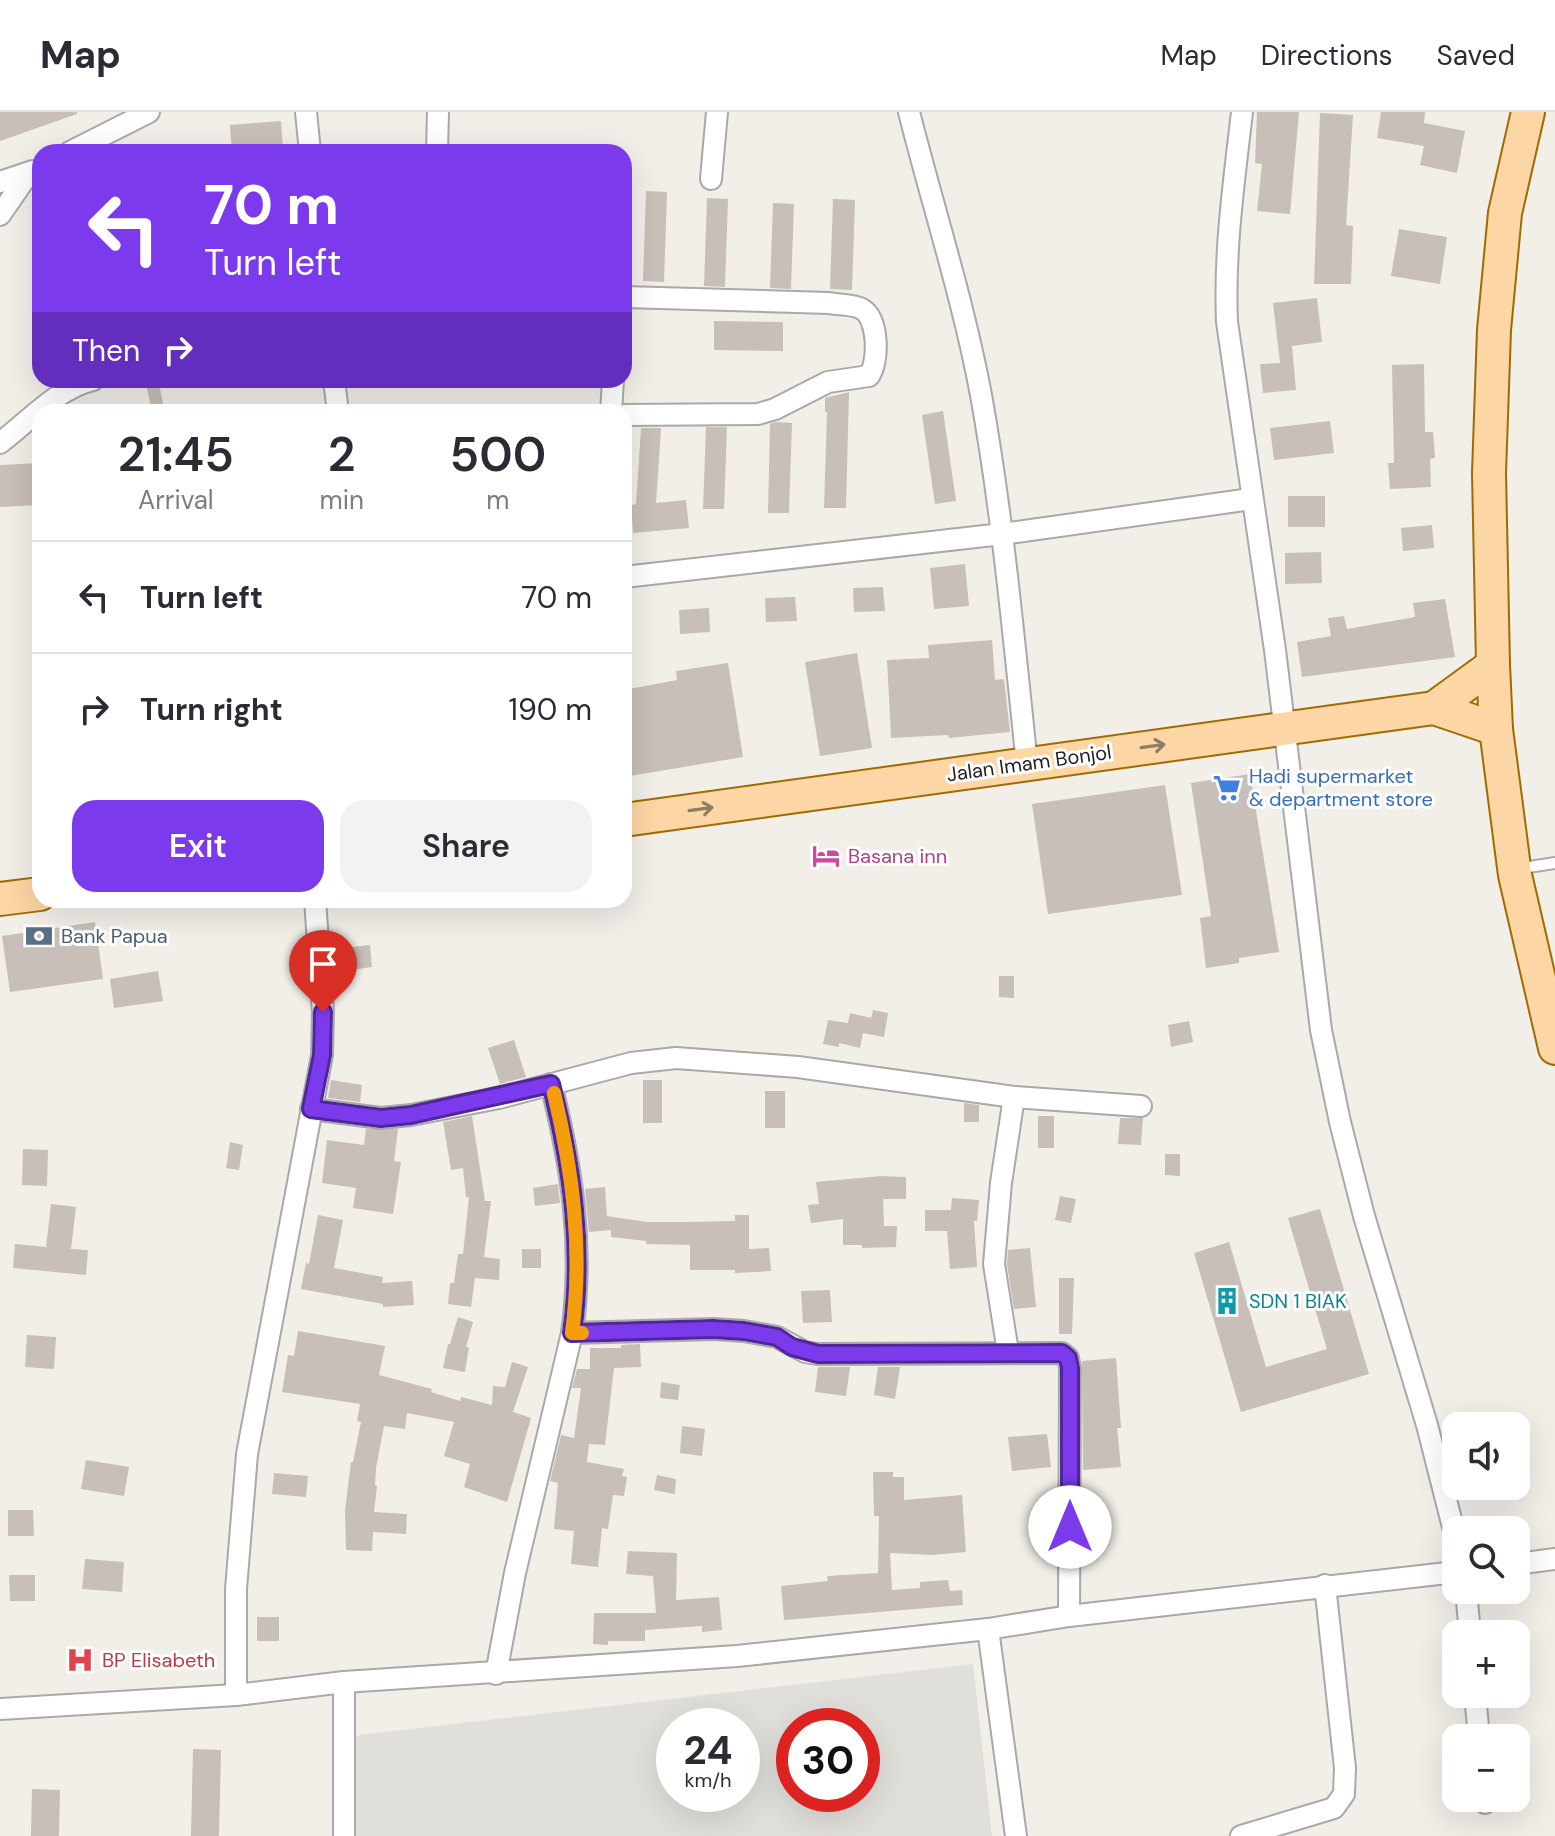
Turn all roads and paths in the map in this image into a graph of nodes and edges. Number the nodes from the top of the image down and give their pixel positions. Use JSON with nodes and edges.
{"nodes":[{"id":1,"x":149,"y":112,"type":"edge"},
{"id":2,"x":306,"y":112,"type":"edge"},
{"id":3,"x":438,"y":112,"type":"edge"},
{"id":4,"x":717,"y":112,"type":"edge"},
{"id":5,"x":909,"y":112,"type":"edge"},
{"id":6,"x":1242,"y":112,"type":"edge"},
{"id":7,"x":1528,"y":112,"type":"edge"},
{"id":8,"x":86,"y":144,"type":"edge"},
{"id":9,"x":309,"y":144,"type":"edge"},
{"id":10,"x":437,"y":144,"type":"edge"},
{"id":11,"x":32,"y":171,"type":"edge"},
{"id":12,"x":32,"y":174,"type":"edge"},
{"id":13,"x":711,"y":179,"type":"dead end"},
{"id":14,"x":0,"y":182,"type":"edge"},
{"id":15,"x":0,"y":215,"type":"edge"},
{"id":16,"x":632,"y":297,"type":"edge"},
{"id":17,"x":73,"y":388,"type":"edge"},
{"id":18,"x":49,"y":404,"type":"edge"},
{"id":19,"x":632,"y":415,"type":"edge"},
{"id":20,"x":32,"y":418,"type":"edge"},
{"id":21,"x":0,"y":443,"type":"edge"},
{"id":22,"x":1251,"y":499,"type":"junction"},
{"id":23,"x":1002,"y":534,"type":"junction"},
{"id":24,"x":632,"y":576,"type":"edge"},
{"id":25,"x":1493,"y":665,"type":"junction"},
{"id":26,"x":1434,"y":708,"type":"junction"},
{"id":27,"x":1282,"y":728,"type":"junction"},
{"id":28,"x":1496,"y":729,"type":"junction"},
{"id":29,"x":1027,"y":764,"type":"junction"},
{"id":30,"x":632,"y":819,"type":"edge"},
{"id":31,"x":1555,"y":863,"type":"edge"},
{"id":32,"x":1514,"y":869,"type":"junction"},
{"id":33,"x":32,"y":895,"type":"edge"},
{"id":34,"x":0,"y":899,"type":"edge"},
{"id":35,"x":316,"y":908,"type":"edge"},
{"id":36,"x":1550,"y":1008,"type":"edge"},
{"id":37,"x":1555,"y":1048,"type":"edge"},
{"id":38,"x":551,"y":1084,"type":"junction"},
{"id":39,"x":1014,"y":1097,"type":"junction"},
{"id":40,"x":1141,"y":1106,"type":"dead end"},
{"id":41,"x":311,"y":1109,"type":"junction"},
{"id":42,"x":572,"y":1333,"type":"junction"},
{"id":43,"x":1008,"y":1352,"type":"junction"},
{"id":44,"x":1450,"y":1516,"type":"edge"},
{"id":45,"x":1555,"y":1559,"type":"edge"},
{"id":46,"x":1530,"y":1562,"type":"edge"},
{"id":47,"x":1442,"y":1573,"type":"edge"},
{"id":48,"x":1325,"y":1585,"type":"junction"},
{"id":49,"x":1069,"y":1616,"type":"junction"},
{"id":50,"x":988,"y":1629,"type":"junction"},
{"id":51,"x":496,"y":1674,"type":"junction"},
{"id":52,"x":344,"y":1682,"type":"junction"},
{"id":53,"x":236,"y":1695,"type":"junction"},
{"id":54,"x":0,"y":1709,"type":"edge"},
{"id":55,"x":344,"y":1836,"type":"edge"},
{"id":56,"x":1016,"y":1836,"type":"edge"},
{"id":57,"x":1241,"y":1836,"type":"edge"}],
"edges":[{"from":1,"to":8,"type":"street"},
{"from":2,"to":9,"type":"street"},
{"from":3,"to":10,"type":"street"},
{"from":4,"to":13,"type":"street"},
{"from":5,"to":23,"type":"street"},
{"from":6,"to":22,"type":"street"},
{"from":7,"to":25,"type":"main road"},
{"from":11,"to":14,"type":"street"},
{"from":12,"to":15,"type":"street"},
{"from":16,"to":19,"type":"street"},
{"from":17,"to":18,"type":"street"},
{"from":20,"to":21,"type":"street"},
{"from":22,"to":23,"type":"street"},
{"from":22,"to":27,"type":"street"},
{"from":23,"to":24,"type":"street"},
{"from":23,"to":29,"type":"street"},
{"from":25,"to":26,"type":"main road"},
{"from":25,"to":28,"type":"main road"},
{"from":26,"to":27,"type":"main road","name":"Jalan Imam Bonjol"},
{"from":26,"to":28,"type":"main road"},
{"from":29,"to":27,"type":"main road","name":"Jalan Imam Bonjol","one_way":true},
{"from":27,"to":44,"type":"street"},
{"from":28,"to":32,"type":"main road"},
{"from":30,"to":29,"type":"main road","name":"Jalan Imam Bonjol","one_way":true},
{"from":31,"to":32,"type":"lane"},
{"from":32,"to":36,"type":"main road"},
{"from":33,"to":34,"type":"main road"},
{"from":35,"to":41,"type":"street"},
{"from":36,"to":37,"type":"main road"},
{"from":38,"to":39,"type":"street"},
{"from":38,"to":41,"type":"street"},
{"from":38,"to":42,"type":"street"},
{"from":39,"to":40,"type":"street"},
{"from":39,"to":43,"type":"street"},
{"from":41,"to":53,"type":"street"},
{"from":42,"to":43,"type":"street"},
{"from":42,"to":51,"type":"street"},
{"from":43,"to":49,"type":"street"},
{"from":45,"to":46,"type":"street"},
{"from":47,"to":48,"type":"street"},
{"from":48,"to":49,"type":"street"},
{"from":48,"to":57,"type":"street"},
{"from":49,"to":50,"type":"street"},
{"from":50,"to":51,"type":"street"},
{"from":50,"to":56,"type":"street"},
{"from":51,"to":52,"type":"street"},
{"from":52,"to":53,"type":"street"},
{"from":52,"to":55,"type":"street"},
{"from":53,"to":54,"type":"street"}]}
